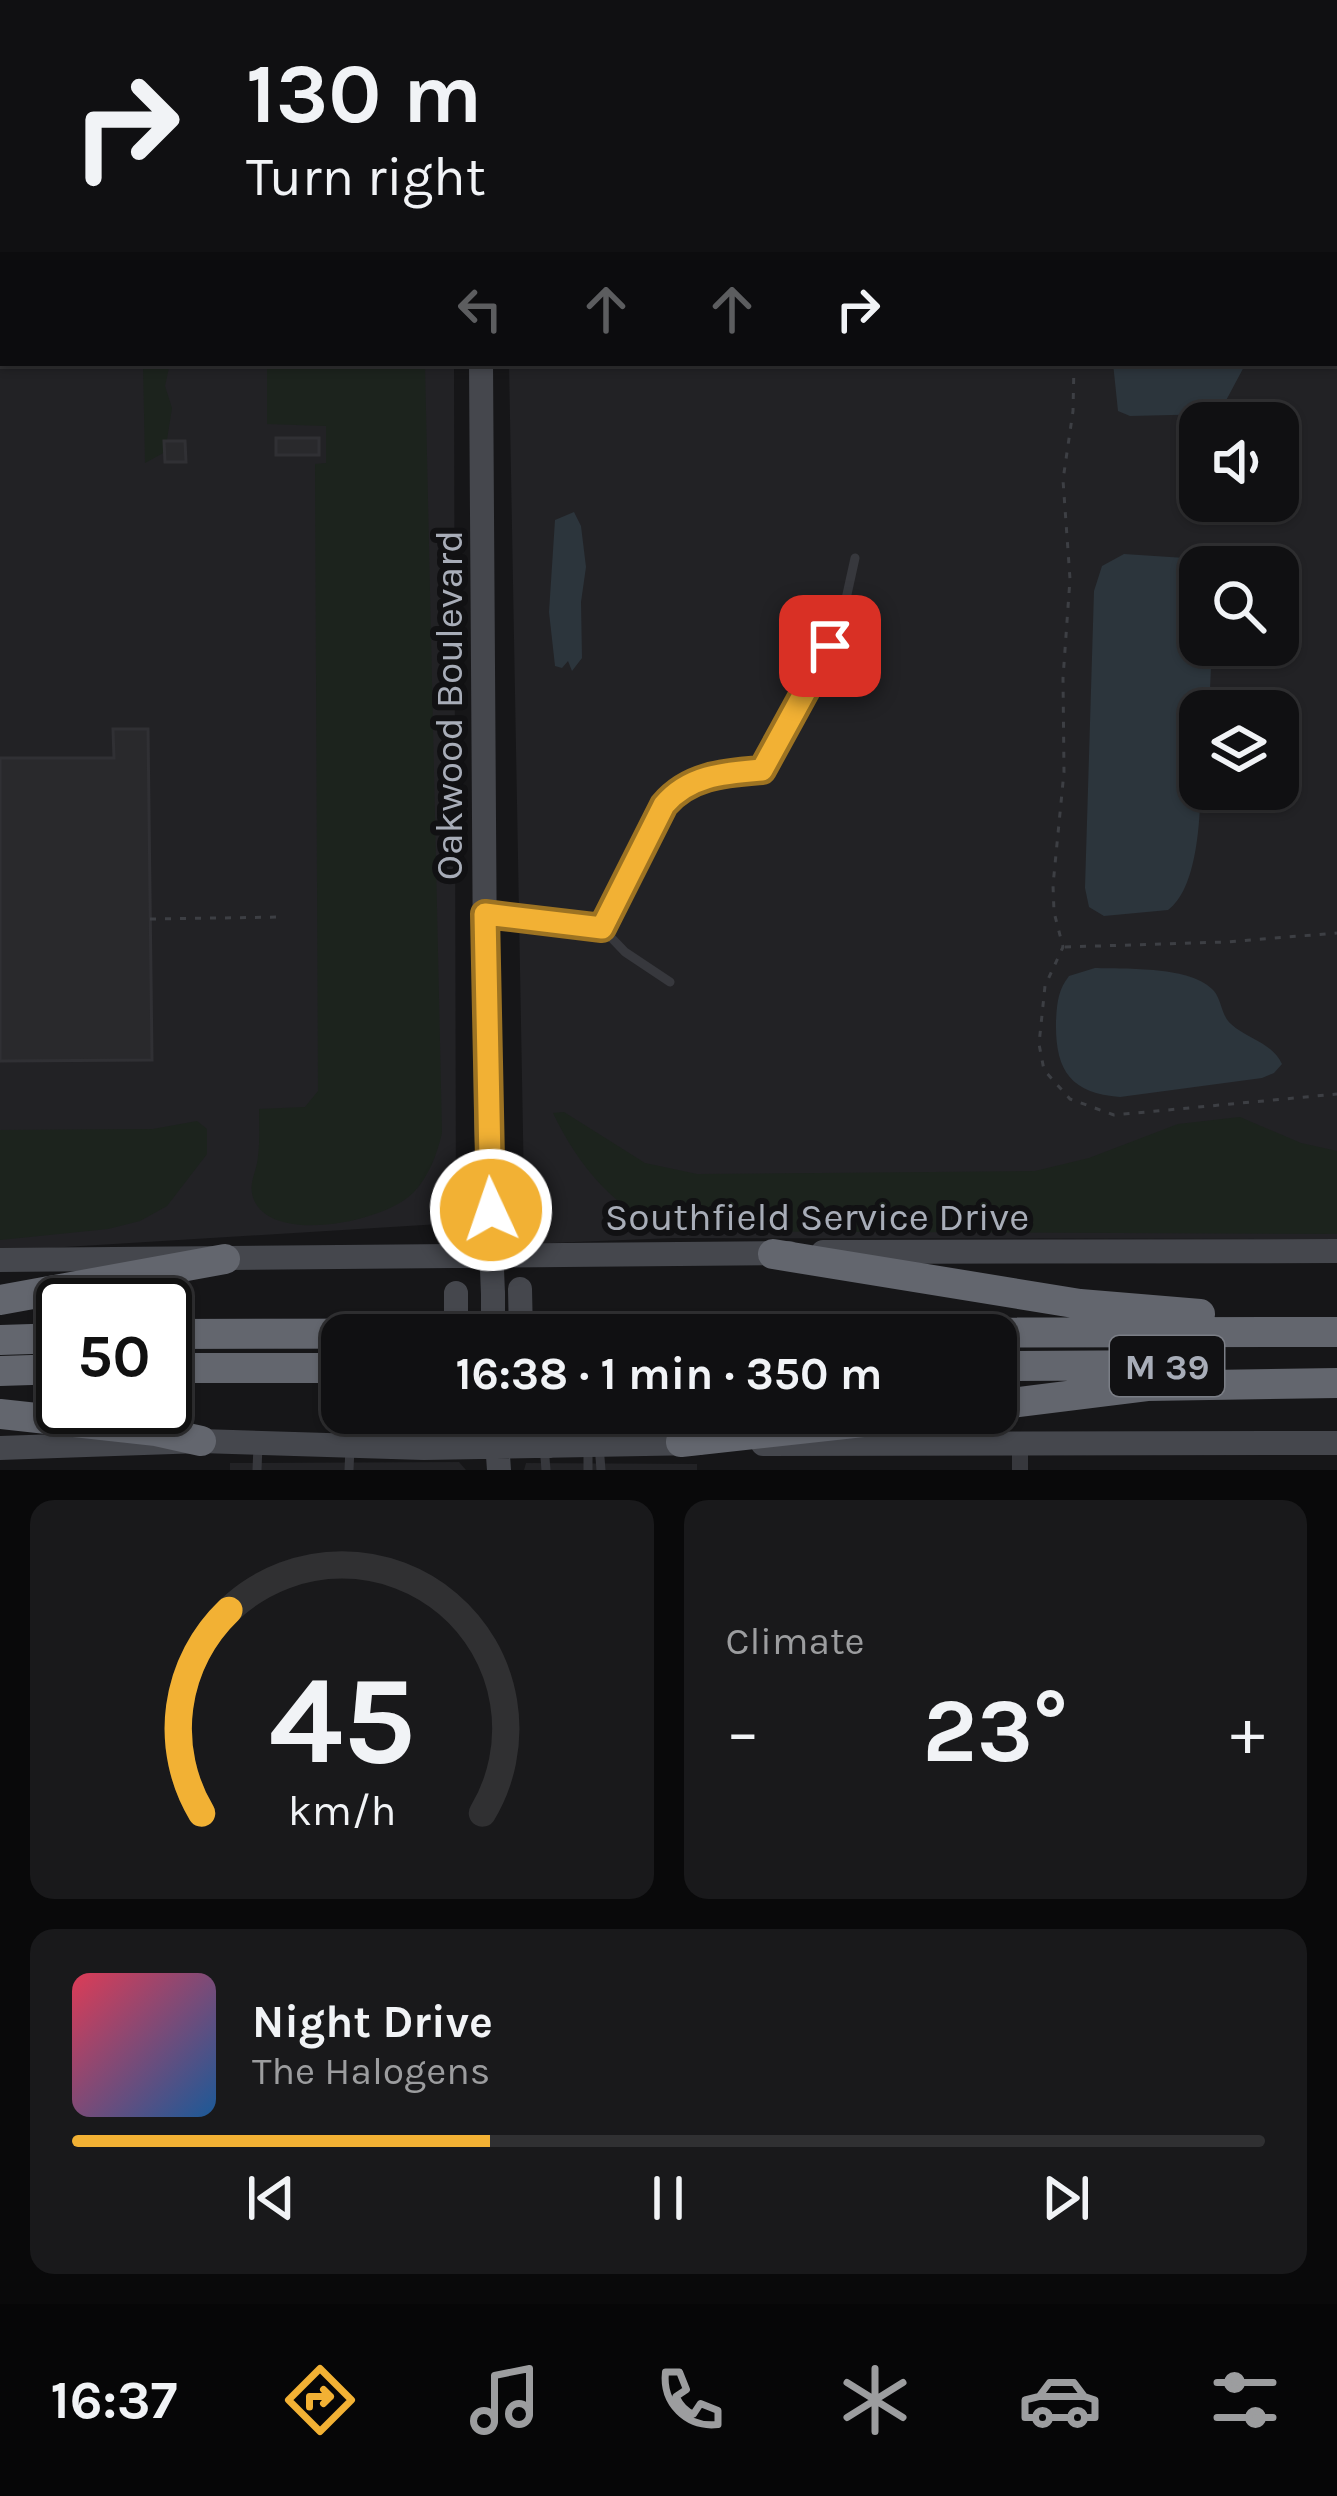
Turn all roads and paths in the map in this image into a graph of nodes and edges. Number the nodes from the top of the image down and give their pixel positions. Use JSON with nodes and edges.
{"nodes":[{"id":1,"x":481,"y":366,"type":"edge"},
{"id":2,"x":1074,"y":366,"type":"edge"},
{"id":3,"x":855,"y":558,"type":"dead end"},
{"id":4,"x":485,"y":914,"type":"junction"},
{"id":5,"x":284,"y":917,"type":"dead end"},
{"id":6,"x":150,"y":920,"type":"dead end"},
{"id":7,"x":602,"y":928,"type":"junction"},
{"id":8,"x":1337,"y":933,"type":"edge"},
{"id":9,"x":1063,"y":947,"type":"junction"},
{"id":10,"x":670,"y":982,"type":"dead end"},
{"id":11,"x":1337,"y":1094,"type":"edge"},
{"id":12,"x":1337,"y":1251,"type":"edge"},
{"id":13,"x":550,"y":1253,"type":"junction"},
{"id":14,"x":493,"y":1254,"type":"junction"},
{"id":15,"x":772,"y":1254,"type":"junction"},
{"id":16,"x":430,"y":1256,"type":"junction"},
{"id":17,"x":225,"y":1259,"type":"junction"},
{"id":18,"x":0,"y":1260,"type":"edge"},
{"id":19,"x":0,"y":1300,"type":"edge"},
{"id":20,"x":456,"y":1314,"type":"edge"},
{"id":21,"x":493,"y":1314,"type":"edge"},
{"id":22,"x":521,"y":1314,"type":"edge"},
{"id":23,"x":1337,"y":1316,"type":"edge"},
{"id":24,"x":1337,"y":1332,"type":"edge"},
{"id":25,"x":192,"y":1334,"type":"edge"},
{"id":26,"x":36,"y":1339,"type":"edge"},
{"id":27,"x":0,"y":1340,"type":"edge"},
{"id":28,"x":1017,"y":1366,"type":"edge"},
{"id":29,"x":1337,"y":1367,"type":"edge"},
{"id":30,"x":192,"y":1368,"type":"edge"},
{"id":31,"x":321,"y":1368,"type":"edge"},
{"id":32,"x":36,"y":1370,"type":"edge"},
{"id":33,"x":0,"y":1371,"type":"edge"},
{"id":34,"x":1337,"y":1383,"type":"edge"},
{"id":35,"x":1017,"y":1402,"type":"edge"},
{"id":36,"x":0,"y":1414,"type":"edge"},
{"id":37,"x":446,"y":1434,"type":"edge"},
{"id":38,"x":755,"y":1434,"type":"edge"},
{"id":39,"x":201,"y":1441,"type":"junction"},
{"id":40,"x":682,"y":1442,"type":"junction"},
{"id":41,"x":1337,"y":1443,"type":"edge"},
{"id":42,"x":0,"y":1448,"type":"edge"},
{"id":43,"x":424,"y":1448,"type":"junction"},
{"id":44,"x":547,"y":1454,"type":"edge"},
{"id":45,"x":258,"y":1457,"type":"edge"},
{"id":46,"x":594,"y":1457,"type":"edge"},
{"id":47,"x":1020,"y":1457,"type":"edge"},
{"id":48,"x":350,"y":1458,"type":"edge"},
{"id":49,"x":498,"y":1459,"type":"edge"}],
"edges":[{"from":1,"to":4,"type":"main road","name":"Oakwood Boulevard"},
{"from":2,"to":9,"type":"path"},
{"from":3,"to":7,"type":"lane"},
{"from":4,"to":7,"type":"lane"},
{"from":4,"to":14,"type":"main road","name":"Oakwood Boulevard"},
{"from":5,"to":6,"type":"path"},
{"from":7,"to":10,"type":"lane"},
{"from":8,"to":9,"type":"path"},
{"from":9,"to":11,"type":"path"},
{"from":12,"to":15,"type":"main road","name":"Southfield Service Drive"},
{"from":13,"to":14,"type":"main road","name":"Southfield Service Drive"},
{"from":13,"to":15,"type":"main road","name":"Southfield Service Drive"},
{"from":13,"to":22,"type":"main road","bridge":true},
{"from":14,"to":16,"type":"main road","name":"Southfield Service Drive"},
{"from":14,"to":21,"type":"main road","name":"Oakwood Boulevard","bridge":true},
{"from":15,"to":23,"type":"highway"},
{"from":16,"to":17,"type":"main road","name":"Southfield Service Drive"},
{"from":16,"to":20,"type":"main road","bridge":true},
{"from":17,"to":18,"type":"main road","name":"Southfield Service Drive"},
{"from":17,"to":19,"type":"highway"},
{"from":24,"to":25,"type":"highway","number":"M 39"},
{"from":26,"to":27,"type":"highway"},
{"from":28,"to":29,"type":"highway","number":"M 39"},
{"from":30,"to":31,"type":"highway"},
{"from":32,"to":33,"type":"highway"},
{"from":34,"to":35,"type":"highway"},
{"from":36,"to":39,"type":"highway"},
{"from":37,"to":43,"type":"main road"},
{"from":38,"to":40,"type":"highway"},
{"from":39,"to":42,"type":"main road"},
{"from":39,"to":45,"type":"main road"},
{"from":40,"to":46,"type":"main road"},
{"from":40,"to":47,"type":"main road"},
{"from":41,"to":47,"type":"main road"},
{"from":43,"to":48,"type":"main road"},
{"from":43,"to":49,"type":"main road"},
{"from":44,"to":46,"type":"main road"},
{"from":44,"to":49,"type":"main road"},
{"from":45,"to":48,"type":"main road"}]}
